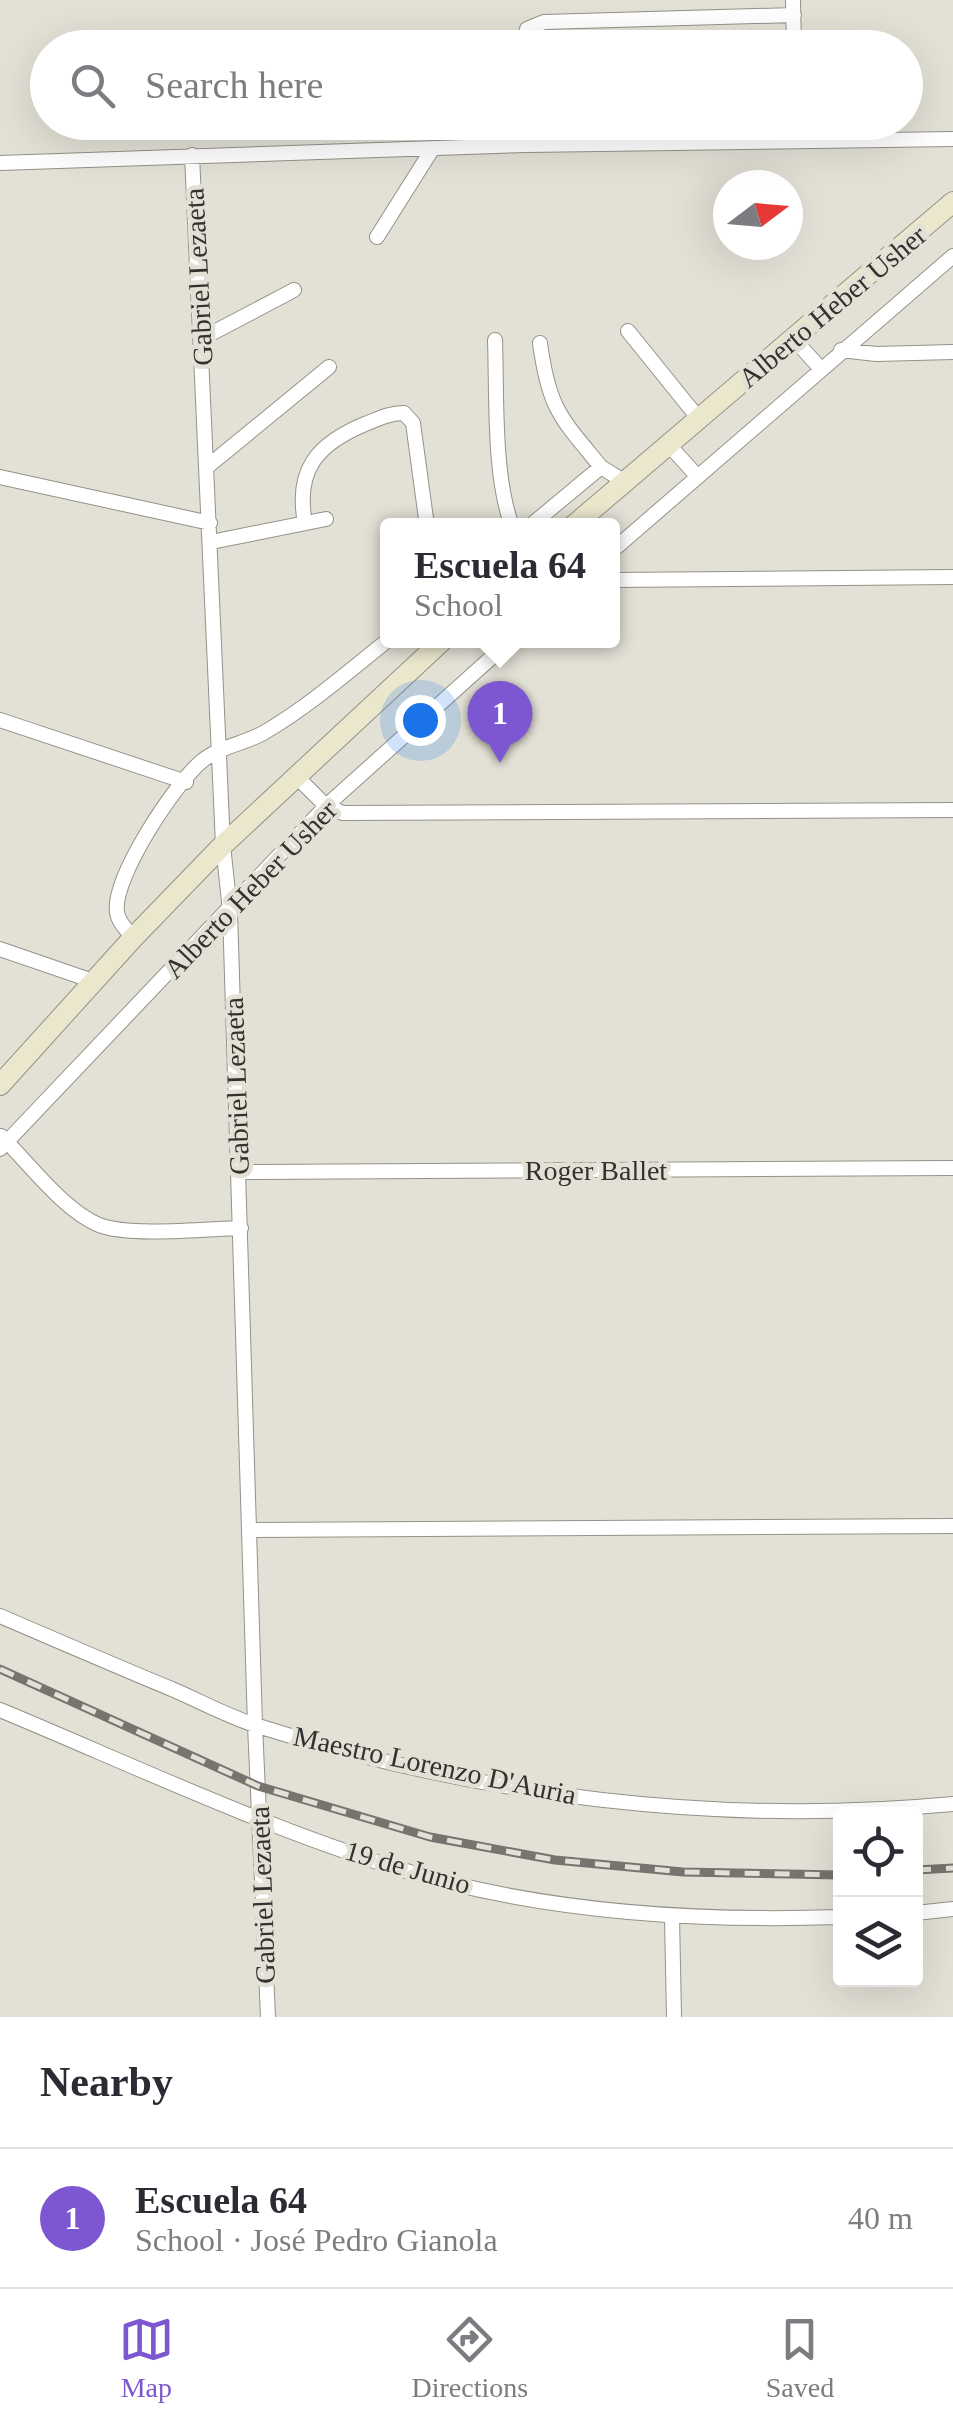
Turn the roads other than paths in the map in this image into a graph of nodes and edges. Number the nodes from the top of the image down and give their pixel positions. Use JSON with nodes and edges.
{"nodes":[{"id":1,"x":794,"y":8,"type":"edge"},
{"id":2,"x":526,"y":30,"type":"edge"},
{"id":3,"x":923,"y":139,"type":"edge"},
{"id":4,"x":953,"y":139,"type":"edge"},
{"id":5,"x":526,"y":140,"type":"edge"},
{"id":6,"x":794,"y":140,"type":"edge"},
{"id":7,"x":526,"y":144,"type":"junction"},
{"id":8,"x":433,"y":148,"type":"junction"},
{"id":9,"x":192,"y":155,"type":"junction"},
{"id":10,"x":0,"y":163,"type":"edge"},
{"id":11,"x":953,"y":202,"type":"edge"},
{"id":12,"x":378,"y":237,"type":"dead end"},
{"id":13,"x":953,"y":256,"type":"edge"},
{"id":14,"x":294,"y":290,"type":"dead end"},
{"id":15,"x":628,"y":331,"type":"dead end"},
{"id":16,"x":793,"y":338,"type":"junction"},
{"id":17,"x":201,"y":339,"type":"junction"},
{"id":18,"x":496,"y":340,"type":"dead end"},
{"id":19,"x":540,"y":343,"type":"dead end"},
{"id":20,"x":841,"y":350,"type":"junction"},
{"id":21,"x":953,"y":352,"type":"edge"},
{"id":22,"x":328,"y":367,"type":"dead end"},
{"id":23,"x":820,"y":368,"type":"junction"},
{"id":24,"x":699,"y":419,"type":"junction"},
{"id":25,"x":669,"y":444,"type":"junction"},
{"id":26,"x":207,"y":467,"type":"junction"},
{"id":27,"x":601,"y":467,"type":"junction"},
{"id":28,"x":697,"y":476,"type":"junction"},
{"id":29,"x":0,"y":477,"type":"edge"},
{"id":30,"x":625,"y":482,"type":"junction"},
{"id":31,"x":326,"y":518,"type":"dead end"},
{"id":32,"x":426,"y":518,"type":"edge"},
{"id":33,"x":509,"y":518,"type":"edge"},
{"id":34,"x":540,"y":518,"type":"edge"},
{"id":35,"x":582,"y":518,"type":"edge"},
{"id":36,"x":210,"y":523,"type":"junction"},
{"id":37,"x":305,"y":523,"type":"junction"},
{"id":38,"x":211,"y":542,"type":"junction"},
{"id":39,"x":620,"y":543,"type":"edge"},
{"id":40,"x":953,"y":577,"type":"edge"},
{"id":41,"x":620,"y":580,"type":"edge"},
{"id":42,"x":380,"y":646,"type":"edge"},
{"id":43,"x":434,"y":648,"type":"edge"},
{"id":44,"x":502,"y":648,"type":"edge"},
{"id":45,"x":0,"y":720,"type":"edge"},
{"id":46,"x":219,"y":750,"type":"junction"},
{"id":47,"x":295,"y":774,"type":"junction"},
{"id":48,"x":186,"y":782,"type":"junction"},
{"id":49,"x":326,"y":806,"type":"junction"},
{"id":50,"x":953,"y":810,"type":"edge"},
{"id":51,"x":224,"y":844,"type":"junction"},
{"id":52,"x":230,"y":910,"type":"junction"},
{"id":53,"x":132,"y":938,"type":"junction"},
{"id":54,"x":0,"y":949,"type":"edge"},
{"id":55,"x":93,"y":981,"type":"junction"},
{"id":56,"x":0,"y":1085,"type":"edge"},
{"id":57,"x":2,"y":1142,"type":"edge"},
{"id":58,"x":953,"y":1168,"type":"edge"},
{"id":59,"x":238,"y":1172,"type":"junction"},
{"id":60,"x":241,"y":1228,"type":"junction"},
{"id":61,"x":953,"y":1526,"type":"edge"},
{"id":62,"x":251,"y":1530,"type":"junction"},
{"id":63,"x":0,"y":1616,"type":"edge"},
{"id":64,"x":0,"y":1710,"type":"edge"},
{"id":65,"x":255,"y":1725,"type":"junction"},
{"id":66,"x":953,"y":1804,"type":"edge"},
{"id":67,"x":260,"y":1818,"type":"junction"},
{"id":68,"x":953,"y":1910,"type":"edge"},
{"id":69,"x":923,"y":1912,"type":"edge"},
{"id":70,"x":672,"y":1917,"type":"junction"},
{"id":71,"x":833,"y":1917,"type":"edge"},
{"id":72,"x":268,"y":2017,"type":"edge"},
{"id":73,"x":674,"y":2017,"type":"edge"}],
"edges":[{"from":1,"to":2,"type":"street"},
{"from":3,"to":4,"type":"street"},
{"from":5,"to":7,"type":"street"},
{"from":6,"to":7,"type":"street"},
{"from":7,"to":8,"type":"street"},
{"from":8,"to":9,"type":"street"},
{"from":8,"to":12,"type":"street"},
{"from":9,"to":10,"type":"street"},
{"from":9,"to":17,"type":"street","name":"Gabriel Lezaeta"},
{"from":11,"to":16,"type":"street","name":"Alberto Heber Usher"},
{"from":13,"to":20,"type":"street","name":"Alberto Heber Usher"},
{"from":14,"to":17,"type":"street"},
{"from":15,"to":24,"type":"street"},
{"from":16,"to":23,"type":"street"},
{"from":16,"to":24,"type":"street","name":"Alberto Heber Usher"},
{"from":17,"to":26,"type":"street","name":"Gabriel Lezaeta"},
{"from":18,"to":33,"type":"street"},
{"from":19,"to":27,"type":"street"},
{"from":20,"to":21,"type":"street"},
{"from":20,"to":23,"type":"street","name":"Alberto Heber Usher"},
{"from":22,"to":26,"type":"street"},
{"from":23,"to":28,"type":"street","name":"Alberto Heber Usher"},
{"from":24,"to":25,"type":"street","name":"Alberto Heber Usher"},
{"from":25,"to":28,"type":"street"},
{"from":25,"to":30,"type":"street","name":"Alberto Heber Usher"},
{"from":26,"to":36,"type":"street","name":"Gabriel Lezaeta"},
{"from":27,"to":30,"type":"street"},
{"from":27,"to":34,"type":"street"},
{"from":28,"to":39,"type":"street","name":"Alberto Heber Usher"},
{"from":29,"to":36,"type":"street"},
{"from":30,"to":35,"type":"street","name":"Alberto Heber Usher"},
{"from":31,"to":37,"type":"street"},
{"from":32,"to":37,"type":"street"},
{"from":36,"to":38,"type":"street","name":"Gabriel Lezaeta"},
{"from":37,"to":38,"type":"street"},
{"from":38,"to":46,"type":"street","name":"Gabriel Lezaeta"},
{"from":40,"to":41,"type":"street"},
{"from":42,"to":46,"type":"street"},
{"from":43,"to":47,"type":"street","name":"Alberto Heber Usher"},
{"from":44,"to":49,"type":"street","name":"Alberto Heber Usher"},
{"from":45,"to":48,"type":"street"},
{"from":46,"to":48,"type":"street"},
{"from":46,"to":51,"type":"street","name":"Gabriel Lezaeta"},
{"from":47,"to":49,"type":"street"},
{"from":47,"to":51,"type":"street","name":"Alberto Heber Usher"},
{"from":48,"to":53,"type":"street"},
{"from":49,"to":50,"type":"street"},
{"from":49,"to":52,"type":"street","name":"Alberto Heber Usher"},
{"from":51,"to":52,"type":"street","name":"Gabriel Lezaeta"},
{"from":51,"to":53,"type":"street","name":"Alberto Heber Usher"},
{"from":52,"to":57,"type":"street","name":"Alberto Heber Usher"},
{"from":52,"to":59,"type":"street","name":"Gabriel Lezaeta"},
{"from":53,"to":55,"type":"street","name":"Alberto Heber Usher"},
{"from":54,"to":55,"type":"street"},
{"from":55,"to":56,"type":"street","name":"Alberto Heber Usher"},
{"from":57,"to":60,"type":"street"},
{"from":58,"to":59,"type":"street","name":"Roger Ballet"},
{"from":59,"to":60,"type":"street","name":"Gabriel Lezaeta"},
{"from":60,"to":62,"type":"street","name":"Gabriel Lezaeta"},
{"from":61,"to":62,"type":"street"},
{"from":62,"to":65,"type":"street","name":"Gabriel Lezaeta"},
{"from":63,"to":65,"type":"street","name":"Maestro Lorenzo D'Auria"},
{"from":64,"to":67,"type":"street","name":"19 de Junio"},
{"from":65,"to":66,"type":"street","name":"Maestro Lorenzo D'Auria"},
{"from":65,"to":67,"type":"street","name":"Gabriel Lezaeta"},
{"from":67,"to":70,"type":"street","name":"19 de Junio"},
{"from":67,"to":72,"type":"street","name":"Gabriel Lezaeta"},
{"from":68,"to":69,"type":"street"},
{"from":70,"to":71,"type":"street","name":"19 de Junio"},
{"from":70,"to":73,"type":"street"}]}
